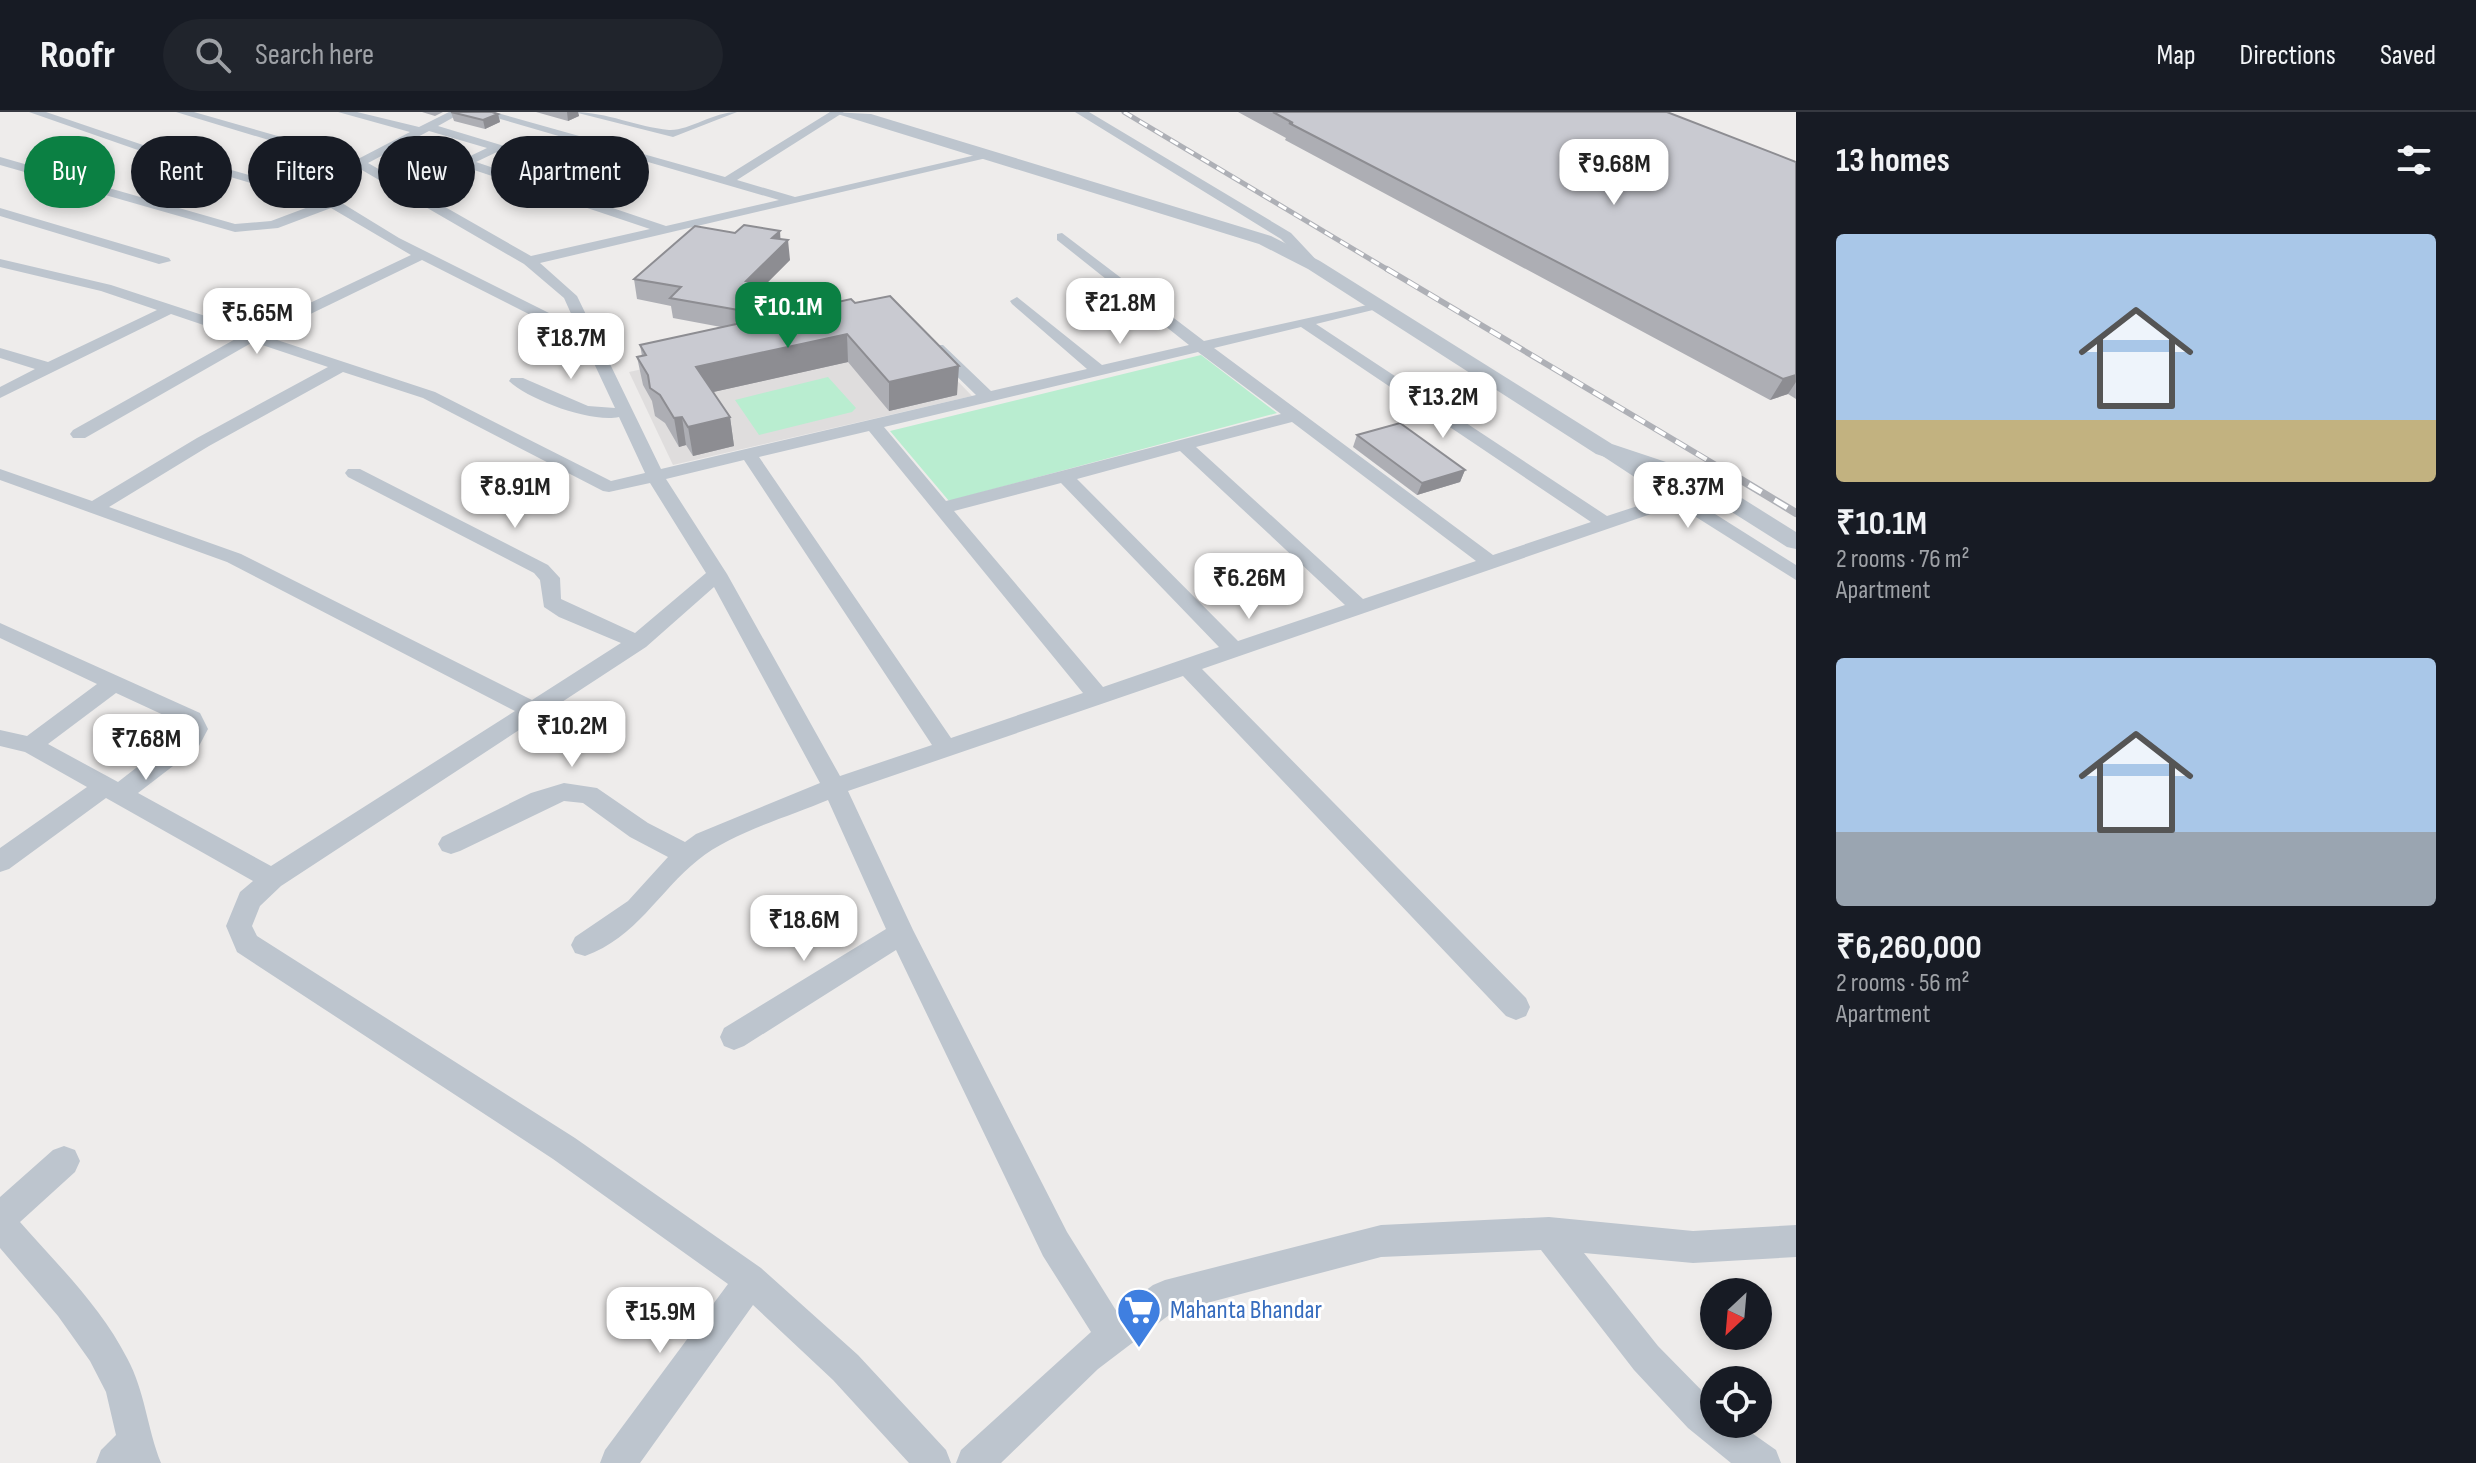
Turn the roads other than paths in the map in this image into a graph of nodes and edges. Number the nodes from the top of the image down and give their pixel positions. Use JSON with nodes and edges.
{"nodes":[{"id":1,"x":35,"y":112,"type":"edge"},
{"id":2,"x":182,"y":112,"type":"edge"},
{"id":3,"x":344,"y":112,"type":"edge"},
{"id":4,"x":457,"y":112,"type":"edge"},
{"id":5,"x":482,"y":112,"type":"edge"},
{"id":6,"x":580,"y":112,"type":"edge"},
{"id":7,"x":731,"y":112,"type":"edge"},
{"id":8,"x":838,"y":112,"type":"edge"},
{"id":9,"x":1081,"y":112,"type":"edge"},
{"id":10,"x":871,"y":115,"type":"edge"},
{"id":11,"x":424,"y":129,"type":"junction"},
{"id":12,"x":663,"y":133,"type":"junction"},
{"id":13,"x":270,"y":136,"type":"edge"},
{"id":14,"x":566,"y":136,"type":"edge"},
{"id":15,"x":491,"y":145,"type":"edge"},
{"id":16,"x":491,"y":150,"type":"edge"},
{"id":17,"x":989,"y":156,"type":"junction"},
{"id":18,"x":649,"y":158,"type":"edge"},
{"id":19,"x":649,"y":160,"type":"edge"},
{"id":20,"x":0,"y":161,"type":"edge"},
{"id":21,"x":362,"y":161,"type":"edge"},
{"id":22,"x":362,"y":165,"type":"edge"},
{"id":23,"x":491,"y":171,"type":"edge"},
{"id":24,"x":248,"y":179,"type":"edge"},
{"id":25,"x":725,"y":182,"type":"junction"},
{"id":26,"x":797,"y":201,"type":"junction"},
{"id":27,"x":318,"y":208,"type":"edge"},
{"id":28,"x":341,"y":208,"type":"edge"},
{"id":29,"x":601,"y":208,"type":"edge"},
{"id":30,"x":0,"y":212,"type":"edge"},
{"id":31,"x":667,"y":230,"type":"junction"},
{"id":32,"x":1062,"y":237,"type":"dead end"},
{"id":33,"x":422,"y":255,"type":"junction"},
{"id":34,"x":164,"y":261,"type":"dead end"},
{"id":35,"x":529,"y":261,"type":"junction"},
{"id":36,"x":0,"y":263,"type":"edge"},
{"id":37,"x":1314,"y":265,"type":"junction"},
{"id":38,"x":1017,"y":301,"type":"dead end"},
{"id":39,"x":1376,"y":305,"type":"junction"},
{"id":40,"x":172,"y":308,"type":"junction"},
{"id":41,"x":1303,"y":322,"type":"junction"},
{"id":42,"x":252,"y":336,"type":"junction"},
{"id":43,"x":927,"y":338,"type":"edge"},
{"id":44,"x":589,"y":339,"type":"junction"},
{"id":45,"x":1202,"y":347,"type":"junction"},
{"id":46,"x":0,"y":353,"type":"edge"},
{"id":47,"x":342,"y":366,"type":"junction"},
{"id":48,"x":49,"y":368,"type":"junction"},
{"id":49,"x":1099,"y":371,"type":"junction"},
{"id":50,"x":517,"y":381,"type":"dead end"},
{"id":51,"x":0,"y":393,"type":"edge"},
{"id":52,"x":988,"y":398,"type":"junction"},
{"id":53,"x":625,"y":411,"type":"junction"},
{"id":54,"x":1295,"y":416,"type":"junction"},
{"id":55,"x":878,"y":422,"type":"junction"},
{"id":56,"x":79,"y":434,"type":"dead end"},
{"id":57,"x":1184,"y":446,"type":"junction"},
{"id":58,"x":1604,"y":449,"type":"junction"},
{"id":59,"x":752,"y":452,"type":"junction"},
{"id":60,"x":354,"y":473,"type":"dead end"},
{"id":61,"x":0,"y":474,"type":"edge"},
{"id":62,"x":656,"y":477,"type":"junction"},
{"id":63,"x":1066,"y":478,"type":"junction"},
{"id":64,"x":1679,"y":498,"type":"junction"},
{"id":65,"x":95,"y":507,"type":"junction"},
{"id":66,"x":943,"y":508,"type":"junction"},
{"id":67,"x":1605,"y":523,"type":"junction"},
{"id":68,"x":1796,"y":542,"type":"edge"},
{"id":69,"x":1490,"y":562,"type":"junction"},
{"id":70,"x":717,"y":574,"type":"junction"},
{"id":71,"x":1796,"y":574,"type":"edge"},
{"id":72,"x":1360,"y":607,"type":"junction"},
{"id":73,"x":0,"y":630,"type":"edge"},
{"id":74,"x":638,"y":642,"type":"junction"},
{"id":75,"x":1234,"y":650,"type":"junction"},
{"id":76,"x":1186,"y":666,"type":"junction"},
{"id":77,"x":114,"y":683,"type":"junction"},
{"id":78,"x":1098,"y":696,"type":"junction"},
{"id":79,"x":532,"y":710,"type":"junction"},
{"id":80,"x":12,"y":744,"type":"edge"},
{"id":81,"x":946,"y":748,"type":"junction"},
{"id":82,"x":834,"y":787,"type":"junction"},
{"id":83,"x":112,"y":791,"type":"junction"},
{"id":84,"x":451,"y":844,"type":"dead end"},
{"id":85,"x":686,"y":855,"type":"junction"},
{"id":86,"x":0,"y":862,"type":"edge"},
{"id":87,"x":272,"y":879,"type":"junction"},
{"id":88,"x":901,"y":933,"type":"junction"},
{"id":89,"x":585,"y":945,"type":"dead end"},
{"id":90,"x":1516,"y":1007,"type":"dead end"},
{"id":91,"x":734,"y":1037,"type":"dead end"},
{"id":92,"x":64,"y":1161,"type":"dead end"},
{"id":93,"x":0,"y":1221,"type":"edge"},
{"id":94,"x":1549,"y":1233,"type":"junction"},
{"id":95,"x":1796,"y":1241,"type":"edge"},
{"id":96,"x":750,"y":1282,"type":"junction"},
{"id":97,"x":1113,"y":1336,"type":"junction"},
{"id":98,"x":130,"y":1456,"type":"edge"},
{"id":99,"x":618,"y":1463,"type":"edge"},
{"id":100,"x":933,"y":1463,"type":"edge"},
{"id":101,"x":974,"y":1463,"type":"edge"},
{"id":102,"x":1763,"y":1463,"type":"edge"}],
"edges":[{"from":1,"to":24,"type":"street"},
{"from":2,"to":13,"type":"street"},
{"from":3,"to":11,"type":"street"},
{"from":4,"to":11,"type":"street"},
{"from":5,"to":14,"type":"street"},
{"from":6,"to":12,"type":"street"},
{"from":7,"to":12,"type":"street"},
{"from":8,"to":10,"type":"street"},
{"from":8,"to":25,"type":"street"},
{"from":9,"to":37,"type":"street"},
{"from":10,"to":17,"type":"street"},
{"from":11,"to":15,"type":"street"},
{"from":11,"to":21,"type":"street"},
{"from":12,"to":18,"type":"street"},
{"from":16,"to":23,"type":"street"},
{"from":17,"to":26,"type":"street"},
{"from":17,"to":37,"type":"street"},
{"from":19,"to":25,"type":"street"},
{"from":20,"to":27,"type":"street"},
{"from":22,"to":35,"type":"street"},
{"from":25,"to":26,"type":"street"},
{"from":26,"to":31,"type":"street"},
{"from":28,"to":33,"type":"street"},
{"from":29,"to":31,"type":"street"},
{"from":30,"to":34,"type":"street"},
{"from":31,"to":35,"type":"street"},
{"from":32,"to":45,"type":"street"},
{"from":33,"to":42,"type":"street"},
{"from":33,"to":44,"type":"street"},
{"from":35,"to":44,"type":"street"},
{"from":36,"to":40,"type":"street"},
{"from":37,"to":39,"type":"street"},
{"from":38,"to":49,"type":"street"},
{"from":39,"to":41,"type":"street"},
{"from":39,"to":58,"type":"street"},
{"from":40,"to":42,"type":"street"},
{"from":40,"to":48,"type":"street"},
{"from":41,"to":45,"type":"street"},
{"from":41,"to":67,"type":"street"},
{"from":42,"to":47,"type":"street"},
{"from":42,"to":56,"type":"street"},
{"from":43,"to":52,"type":"street"},
{"from":44,"to":53,"type":"street"},
{"from":45,"to":49,"type":"street"},
{"from":45,"to":54,"type":"street"},
{"from":46,"to":48,"type":"street"},
{"from":47,"to":62,"type":"street"},
{"from":47,"to":65,"type":"street"},
{"from":48,"to":51,"type":"street"},
{"from":49,"to":52,"type":"street"},
{"from":50,"to":53,"type":"street"},
{"from":52,"to":55,"type":"street"},
{"from":53,"to":62,"type":"street"},
{"from":54,"to":57,"type":"street"},
{"from":54,"to":69,"type":"street"},
{"from":55,"to":59,"type":"street"},
{"from":55,"to":66,"type":"street"},
{"from":57,"to":63,"type":"street"},
{"from":57,"to":72,"type":"street"},
{"from":58,"to":64,"type":"street"},
{"from":58,"to":68,"type":"street"},
{"from":59,"to":62,"type":"street"},
{"from":59,"to":81,"type":"street"},
{"from":60,"to":74,"type":"street"},
{"from":61,"to":65,"type":"street"},
{"from":62,"to":70,"type":"street"},
{"from":63,"to":66,"type":"street"},
{"from":63,"to":75,"type":"street"},
{"from":64,"to":67,"type":"street"},
{"from":64,"to":71,"type":"street"},
{"from":65,"to":79,"type":"street"},
{"from":66,"to":78,"type":"street"},
{"from":67,"to":69,"type":"street"},
{"from":69,"to":72,"type":"street"},
{"from":70,"to":74,"type":"street"},
{"from":70,"to":82,"type":"street"},
{"from":72,"to":75,"type":"street"},
{"from":73,"to":77,"type":"street"},
{"from":74,"to":79,"type":"street"},
{"from":75,"to":76,"type":"street"},
{"from":76,"to":78,"type":"street"},
{"from":76,"to":90,"type":"street"},
{"from":77,"to":80,"type":"street"},
{"from":77,"to":83,"type":"street"},
{"from":78,"to":81,"type":"street"},
{"from":79,"to":87,"type":"street"},
{"from":80,"to":83,"type":"street"},
{"from":81,"to":82,"type":"street"},
{"from":82,"to":85,"type":"street"},
{"from":82,"to":88,"type":"street"},
{"from":83,"to":86,"type":"street"},
{"from":83,"to":87,"type":"street"},
{"from":84,"to":85,"type":"street"},
{"from":85,"to":89,"type":"street"},
{"from":87,"to":96,"type":"street"},
{"from":88,"to":91,"type":"street"},
{"from":88,"to":97,"type":"street"},
{"from":92,"to":93,"type":"street"},
{"from":93,"to":98,"type":"street"},
{"from":94,"to":95,"type":"street"},
{"from":94,"to":97,"type":"street"},
{"from":94,"to":102,"type":"street"},
{"from":96,"to":99,"type":"street"},
{"from":96,"to":100,"type":"street"},
{"from":97,"to":101,"type":"street"}]}
